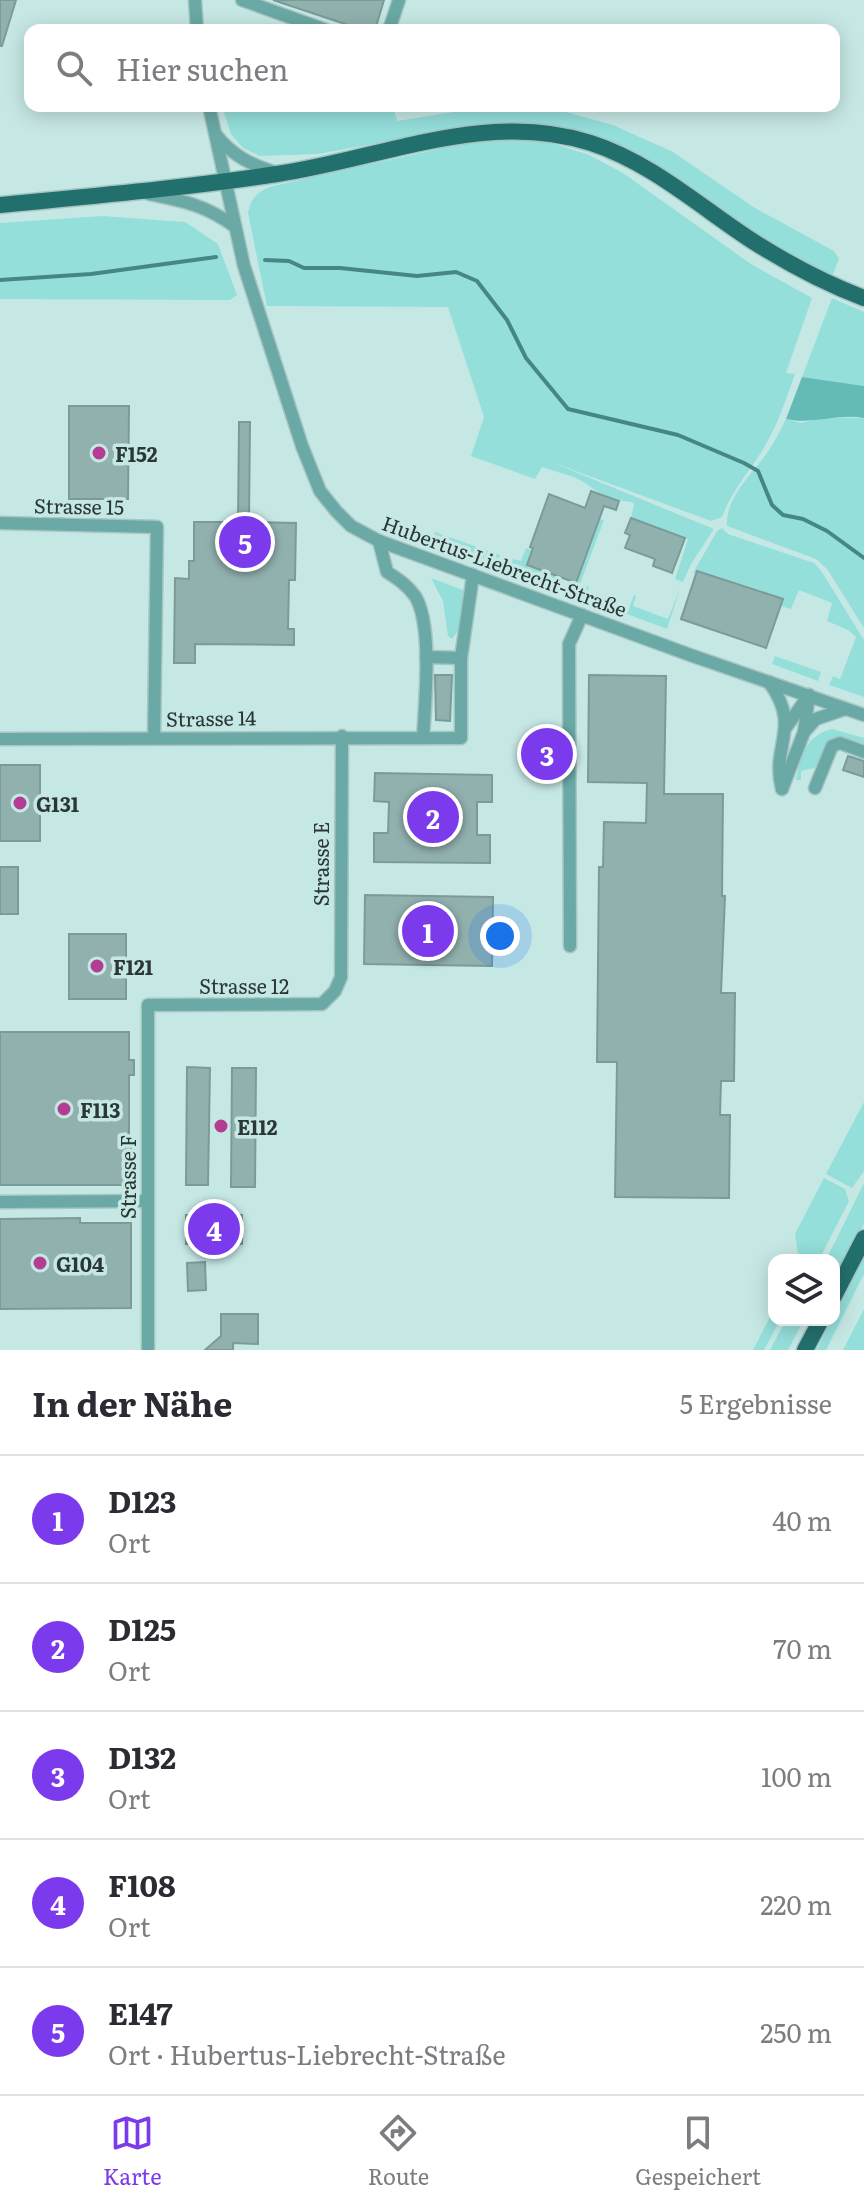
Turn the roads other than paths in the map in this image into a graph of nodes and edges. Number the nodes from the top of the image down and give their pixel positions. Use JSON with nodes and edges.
{"nodes":[{"id":1,"x":195,"y":0,"type":"edge"},
{"id":2,"x":242,"y":0,"type":"edge"},
{"id":3,"x":399,"y":0,"type":"edge"},
{"id":4,"x":197,"y":24,"type":"edge"},
{"id":5,"x":309,"y":24,"type":"edge"},
{"id":6,"x":391,"y":24,"type":"edge"},
{"id":7,"x":210,"y":112,"type":"edge"},
{"id":8,"x":214,"y":132,"type":"junction"},
{"id":9,"x":280,"y":174,"type":"junction"},
{"id":10,"x":225,"y":181,"type":"junction"},
{"id":11,"x":134,"y":191,"type":"junction"},
{"id":12,"x":0,"y":205,"type":"edge"},
{"id":13,"x":234,"y":226,"type":"junction"},
{"id":14,"x":864,"y":298,"type":"edge"},
{"id":15,"x":0,"y":523,"type":"edge"},
{"id":16,"x":379,"y":541,"type":"junction"},
{"id":17,"x":473,"y":575,"type":"junction"},
{"id":18,"x":582,"y":615,"type":"junction"},
{"id":19,"x":426,"y":657,"type":"junction"},
{"id":20,"x":461,"y":658,"type":"junction"},
{"id":21,"x":769,"y":682,"type":"junction"},
{"id":22,"x":809,"y":695,"type":"junction"},
{"id":23,"x":845,"y":709,"type":"junction"},
{"id":24,"x":864,"y":715,"type":"edge"},
{"id":25,"x":787,"y":726,"type":"junction"},
{"id":26,"x":804,"y":732,"type":"junction"},
{"id":27,"x":342,"y":736,"type":"junction"},
{"id":28,"x":154,"y":738,"type":"junction"},
{"id":29,"x":423,"y":738,"type":"junction"},
{"id":30,"x":0,"y":739,"type":"edge"},
{"id":31,"x":864,"y":752,"type":"edge"},
{"id":32,"x":815,"y":788,"type":"dead end"},
{"id":33,"x":570,"y":946,"type":"dead end"},
{"id":34,"x":335,"y":991,"type":"joint"},
{"id":35,"x":148,"y":1005,"type":"joint"},
{"id":36,"x":146,"y":1201,"type":"junction"},
{"id":37,"x":0,"y":1202,"type":"edge"},
{"id":38,"x":864,"y":1238,"type":"edge"},
{"id":39,"x":840,"y":1284,"type":"edge"},
{"id":40,"x":818,"y":1326,"type":"edge"},
{"id":41,"x":148,"y":1350,"type":"edge"},
{"id":42,"x":805,"y":1350,"type":"edge"}],
"edges":[{"from":1,"to":4,"type":"street"},
{"from":2,"to":5,"type":"street"},
{"from":3,"to":6,"type":"street"},
{"from":7,"to":8,"type":"street","name":"Hubertus-Liebrecht-Straße"},
{"from":8,"to":9,"type":"street"},
{"from":8,"to":10,"type":"street","name":"Hubertus-Liebrecht-Straße"},
{"from":9,"to":10,"type":"main road"},
{"from":9,"to":14,"type":"main road"},
{"from":10,"to":11,"type":"main road"},
{"from":10,"to":13,"type":"street","name":"Hubertus-Liebrecht-Straße"},
{"from":11,"to":12,"type":"main road"},
{"from":11,"to":13,"type":"street"},
{"from":13,"to":16,"type":"street","name":"Hubertus-Liebrecht-Straße"},
{"from":15,"to":28,"type":"street","name":"Strasse 15"},
{"from":16,"to":17,"type":"street","name":"Hubertus-Liebrecht-Straße"},
{"from":16,"to":19,"type":"street"},
{"from":17,"to":18,"type":"street","name":"Hubertus-Liebrecht-Straße"},
{"from":17,"to":20,"type":"street"},
{"from":18,"to":21,"type":"street","name":"Hubertus-Liebrecht-Straße"},
{"from":18,"to":33,"type":"street"},
{"from":19,"to":20,"type":"street"},
{"from":19,"to":29,"type":"street"},
{"from":20,"to":29,"type":"street","name":"Strasse 14"},
{"from":21,"to":22,"type":"street","name":"Hubertus-Liebrecht-Straße"},
{"from":21,"to":25,"type":"street"},
{"from":22,"to":23,"type":"street","name":"Hubertus-Liebrecht-Straße"},
{"from":22,"to":25,"type":"street"},
{"from":22,"to":26,"type":"street"},
{"from":23,"to":24,"type":"street","name":"Hubertus-Liebrecht-Straße"},
{"from":23,"to":26,"type":"street"},
{"from":25,"to":26,"type":"street"},
{"from":27,"to":28,"type":"street","name":"Strasse 14"},
{"from":27,"to":29,"type":"street","name":"Strasse 14"},
{"from":27,"to":34,"type":"street","name":"Strasse E"},
{"from":28,"to":30,"type":"street","name":"Strasse 14"},
{"from":31,"to":32,"type":"street"},
{"from":34,"to":35,"type":"street","name":"Strasse 12"},
{"from":35,"to":36,"type":"street","name":"Strasse F"},
{"from":36,"to":37,"type":"street"},
{"from":36,"to":41,"type":"street","name":"Strasse F"},
{"from":38,"to":39,"type":"main road"},
{"from":40,"to":42,"type":"main road"}]}
